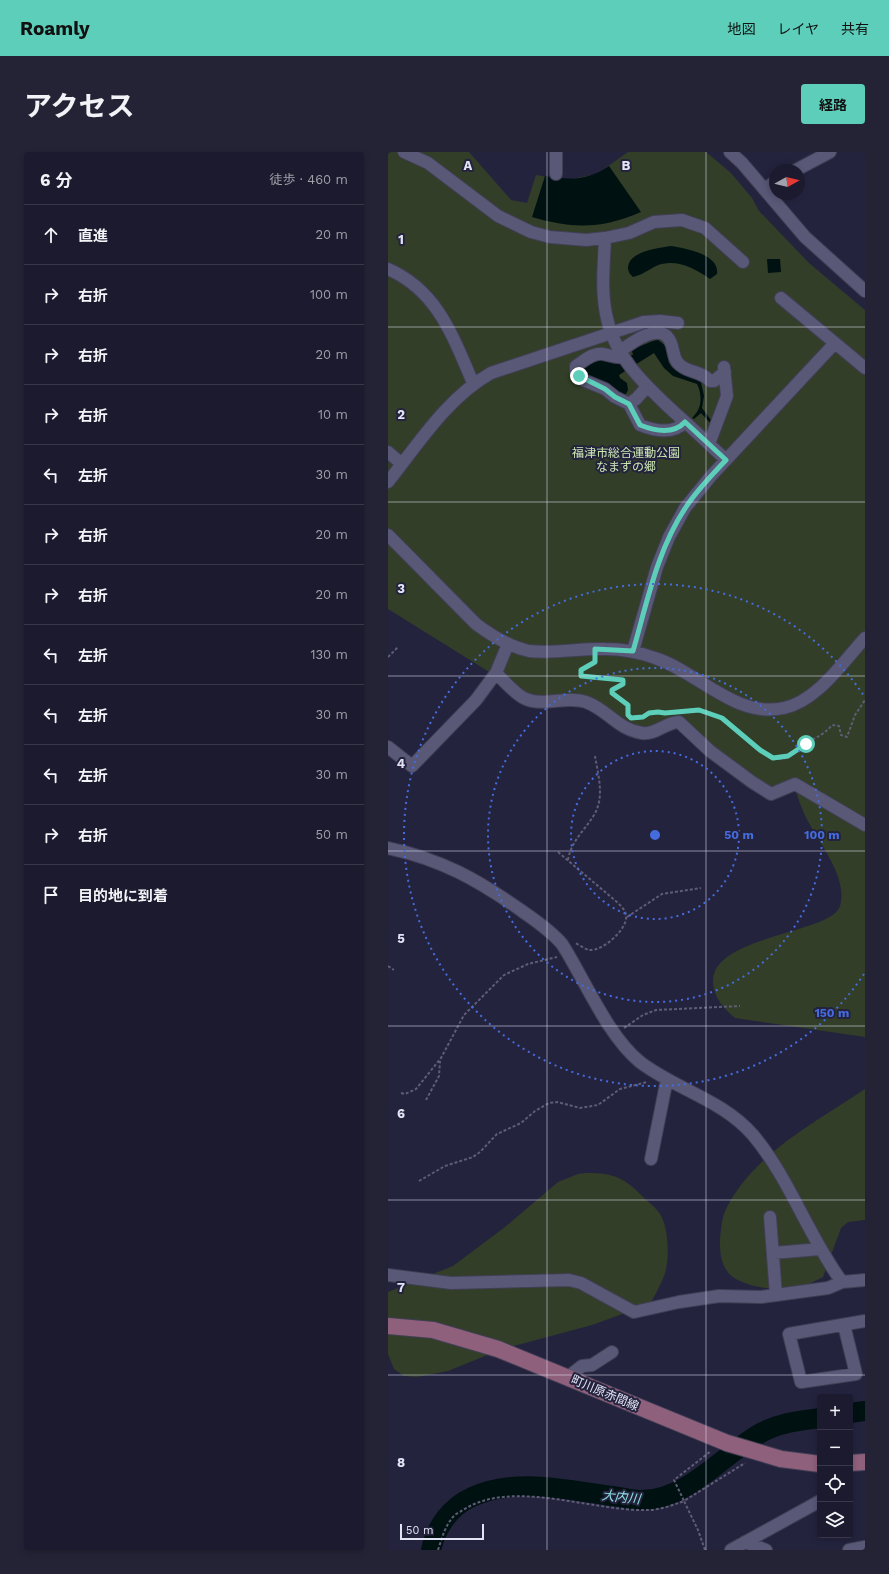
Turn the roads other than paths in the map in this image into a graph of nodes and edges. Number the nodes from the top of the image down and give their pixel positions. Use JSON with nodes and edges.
{"nodes":[{"id":1,"x":404,"y":152,"type":"edge"},
{"id":2,"x":556,"y":152,"type":"edge"},
{"id":3,"x":730,"y":152,"type":"edge"},
{"id":4,"x":830,"y":152,"type":"edge"},
{"id":5,"x":805,"y":165,"type":"edge"},
{"id":6,"x":556,"y":174,"type":"dead end"},
{"id":7,"x":769,"y":186,"type":"edge"},
{"id":8,"x":764,"y":189,"type":"junction"},
{"id":9,"x":605,"y":238,"type":"junction"},
{"id":10,"x":744,"y":262,"type":"dead end"},
{"id":11,"x":388,"y":269,"type":"edge"},
{"id":12,"x":865,"y":291,"type":"edge"},
{"id":13,"x":781,"y":298,"type":"dead end"},
{"id":14,"x":678,"y":322,"type":"dead end"},
{"id":15,"x":611,"y":334,"type":"junction"},
{"id":16,"x":835,"y":343,"type":"junction"},
{"id":17,"x":621,"y":355,"type":"junction"},
{"id":18,"x":865,"y":368,"type":"edge"},
{"id":19,"x":473,"y":383,"type":"junction"},
{"id":20,"x":647,"y":387,"type":"junction"},
{"id":21,"x":629,"y":404,"type":"junction"},
{"id":22,"x":685,"y":422,"type":"junction"},
{"id":23,"x":709,"y":444,"type":"junction"},
{"id":24,"x":388,"y":452,"type":"edge"},
{"id":25,"x":726,"y":460,"type":"junction"},
{"id":26,"x":402,"y":464,"type":"junction"},
{"id":27,"x":388,"y":482,"type":"edge"},
{"id":28,"x":388,"y":534,"type":"edge"},
{"id":29,"x":865,"y":638,"type":"edge"},
{"id":30,"x":508,"y":644,"type":"junction"},
{"id":31,"x":633,"y":651,"type":"junction"},
{"id":32,"x":496,"y":673,"type":"junction"},
{"id":33,"x":388,"y":747,"type":"edge"},
{"id":34,"x":865,"y":825,"type":"edge"},
{"id":35,"x":388,"y":848,"type":"edge"},
{"id":36,"x":666,"y":1078,"type":"junction"},
{"id":37,"x":651,"y":1158,"type":"dead end"},
{"id":38,"x":770,"y":1217,"type":"dead end"},
{"id":39,"x":820,"y":1249,"type":"junction"},
{"id":40,"x":773,"y":1253,"type":"junction"},
{"id":41,"x":388,"y":1275,"type":"edge"},
{"id":42,"x":865,"y":1280,"type":"edge"},
{"id":43,"x":842,"y":1282,"type":"junction"},
{"id":44,"x":776,"y":1296,"type":"junction"},
{"id":45,"x":865,"y":1321,"type":"edge"},
{"id":46,"x":388,"y":1326,"type":"edge"},
{"id":47,"x":844,"y":1326,"type":"junction"},
{"id":48,"x":612,"y":1352,"type":"dead end"},
{"id":49,"x":568,"y":1377,"type":"junction"},
{"id":50,"x":865,"y":1462,"type":"edge"},
{"id":51,"x":853,"y":1463,"type":"edge"},
{"id":52,"x":817,"y":1464,"type":"edge"},
{"id":53,"x":818,"y":1502,"type":"edge"},
{"id":54,"x":745,"y":1542,"type":"junction"},
{"id":55,"x":865,"y":1547,"type":"edge"},
{"id":56,"x":731,"y":1550,"type":"edge"},
{"id":57,"x":766,"y":1550,"type":"edge"},
{"id":58,"x":849,"y":1550,"type":"edge"}],
"edges":[{"from":1,"to":9,"type":"street"},
{"from":2,"to":6,"type":"street"},
{"from":3,"to":8,"type":"street"},
{"from":4,"to":5,"type":"street"},
{"from":7,"to":8,"type":"street"},
{"from":8,"to":12,"type":"street"},
{"from":9,"to":10,"type":"street"},
{"from":9,"to":15,"type":"street"},
{"from":11,"to":19,"type":"street"},
{"from":13,"to":16,"type":"street"},
{"from":14,"to":15,"type":"street"},
{"from":15,"to":17,"type":"street"},
{"from":15,"to":19,"type":"street"},
{"from":16,"to":18,"type":"street"},
{"from":16,"to":25,"type":"street"},
{"from":17,"to":20,"type":"street"},
{"from":17,"to":21,"type":"street"},
{"from":17,"to":23,"type":"street"},
{"from":19,"to":26,"type":"street"},
{"from":20,"to":21,"type":"street"},
{"from":20,"to":22,"type":"street"},
{"from":21,"to":22,"type":"street"},
{"from":22,"to":23,"type":"street"},
{"from":23,"to":25,"type":"street"},
{"from":24,"to":26,"type":"street"},
{"from":25,"to":31,"type":"street"},
{"from":26,"to":27,"type":"street"},
{"from":28,"to":30,"type":"street"},
{"from":29,"to":31,"type":"street"},
{"from":30,"to":31,"type":"street"},
{"from":30,"to":32,"type":"street"},
{"from":32,"to":33,"type":"street"},
{"from":32,"to":34,"type":"street"},
{"from":35,"to":36,"type":"street"},
{"from":36,"to":37,"type":"street"},
{"from":36,"to":39,"type":"street"},
{"from":38,"to":40,"type":"street"},
{"from":39,"to":40,"type":"street"},
{"from":39,"to":43,"type":"street"},
{"from":40,"to":44,"type":"street"},
{"from":41,"to":44,"type":"street"},
{"from":42,"to":43,"type":"street"},
{"from":43,"to":44,"type":"street"},
{"from":45,"to":47,"type":"street"},
{"from":46,"to":49,"type":"main road","name":"町川原赤間線"},
{"from":47,"to":47,"type":"street"},
{"from":48,"to":49,"type":"street"},
{"from":49,"to":52,"type":"main road","name":"町川原赤間線"},
{"from":50,"to":51,"type":"main road"},
{"from":53,"to":54,"type":"street"},
{"from":54,"to":56,"type":"street"},
{"from":54,"to":57,"type":"street"},
{"from":55,"to":58,"type":"street"}]}
